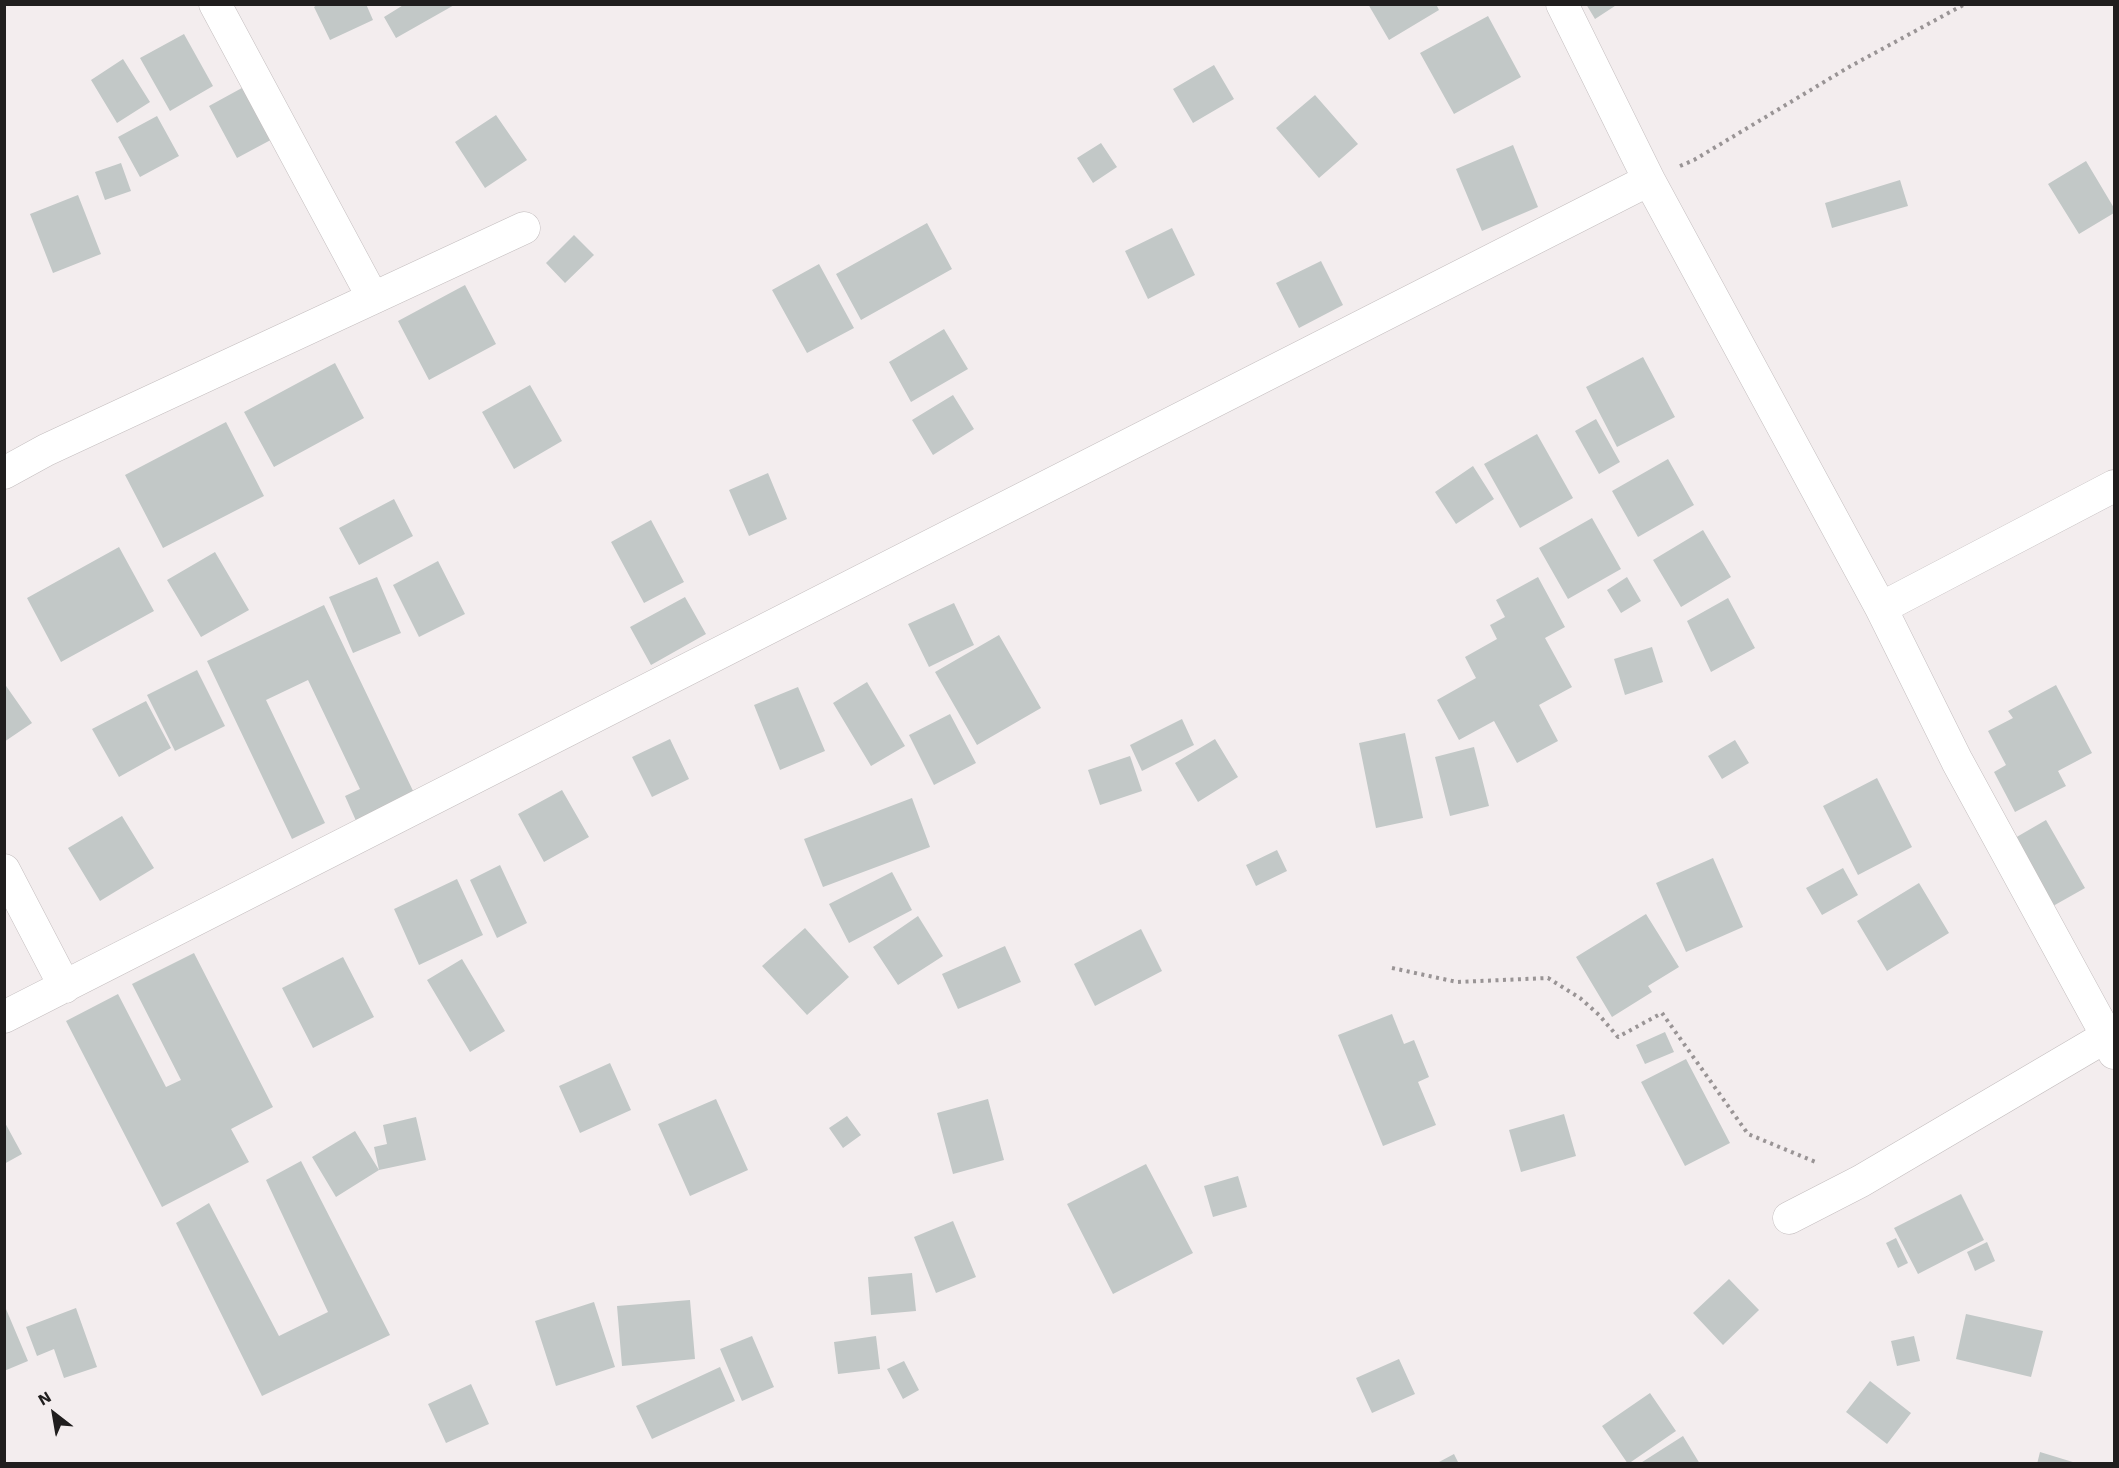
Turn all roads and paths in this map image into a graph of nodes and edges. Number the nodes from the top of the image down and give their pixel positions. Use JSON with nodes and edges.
{"nodes":[{"id":1,"x":215,"y":4,"type":"edge"},
{"id":2,"x":1562,"y":4,"type":"edge"},
{"id":3,"x":1965,"y":4,"type":"edge"},
{"id":4,"x":1649,"y":180,"type":"junction"},
{"id":5,"x":524,"y":228,"type":"dead end"},
{"id":6,"x":374,"y":298,"type":"junction"},
{"id":7,"x":4,"y":473,"type":"edge"},
{"id":8,"x":2115,"y":486,"type":"edge"},
{"id":9,"x":1881,"y":608,"type":"junction"},
{"id":10,"x":4,"y":870,"type":"edge"},
{"id":11,"x":1392,"y":968,"type":"dead end"},
{"id":12,"x":65,"y":987,"type":"junction"},
{"id":13,"x":4,"y":1017,"type":"edge"},
{"id":14,"x":2112,"y":1040,"type":"edge"},
{"id":15,"x":1861,"y":1181,"type":"junction"},
{"id":16,"x":1789,"y":1218,"type":"dead end"}],
"edges":[{"from":1,"to":6,"type":"street"},
{"from":2,"to":4,"type":"street"},
{"from":3,"to":4,"type":"path"},
{"from":4,"to":9,"type":"street"},
{"from":4,"to":12,"type":"street"},
{"from":5,"to":6,"type":"street"},
{"from":6,"to":7,"type":"street"},
{"from":8,"to":9,"type":"street"},
{"from":9,"to":14,"type":"street"},
{"from":10,"to":12,"type":"street"},
{"from":11,"to":15,"type":"path"},
{"from":12,"to":13,"type":"street"},
{"from":14,"to":15,"type":"street"},
{"from":15,"to":16,"type":"street"}]}
